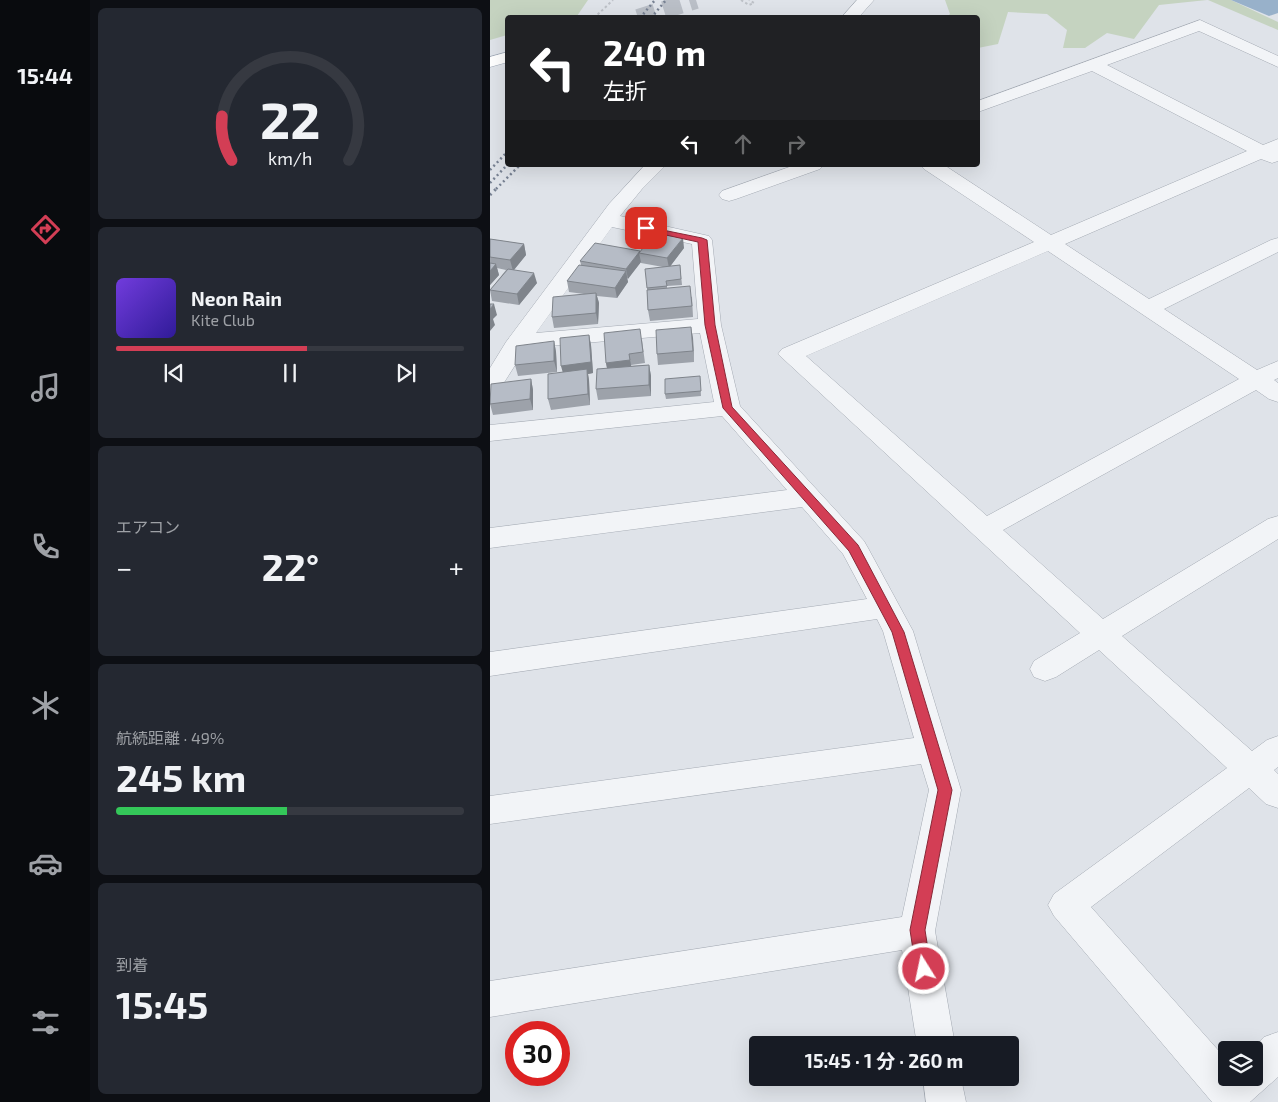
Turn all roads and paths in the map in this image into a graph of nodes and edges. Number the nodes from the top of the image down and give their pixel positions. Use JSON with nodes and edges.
{"nodes":[{"id":1,"x":613,"y":0,"type":"edge"},
{"id":2,"x":741,"y":0,"type":"edge"},
{"id":3,"x":749,"y":0,"type":"edge"},
{"id":4,"x":866,"y":0,"type":"edge"},
{"id":5,"x":597,"y":15,"type":"edge"},
{"id":6,"x":852,"y":15,"type":"edge"},
{"id":7,"x":505,"y":58,"type":"edge"},
{"id":8,"x":490,"y":62,"type":"edge"},
{"id":9,"x":1278,"y":62,"type":"edge"},
{"id":10,"x":1092,"y":64,"type":"junction"},
{"id":11,"x":980,"y":106,"type":"edge"},
{"id":12,"x":1272,"y":152,"type":"edge"},
{"id":13,"x":654,"y":167,"type":"edge"},
{"id":14,"x":807,"y":167,"type":"edge"},
{"id":15,"x":934,"y":167,"type":"edge"},
{"id":16,"x":729,"y":195,"type":"dead end"},
{"id":17,"x":608,"y":220,"type":"junction"},
{"id":18,"x":1049,"y":244,"type":"junction"},
{"id":19,"x":1278,"y":244,"type":"edge"},
{"id":20,"x":1148,"y":308,"type":"junction"},
{"id":21,"x":710,"y":325,"type":"junction"},
{"id":22,"x":517,"y":342,"type":"junction"},
{"id":23,"x":1267,"y":374,"type":"edge"},
{"id":24,"x":490,"y":387,"type":"edge"},
{"id":25,"x":1278,"y":394,"type":"edge"},
{"id":26,"x":728,"y":408,"type":"junction"},
{"id":27,"x":490,"y":433,"type":"edge"},
{"id":28,"x":807,"y":497,"type":"junction"},
{"id":29,"x":1278,"y":526,"type":"edge"},
{"id":30,"x":984,"y":529,"type":"junction"},
{"id":31,"x":490,"y":538,"type":"edge"},
{"id":32,"x":885,"y":607,"type":"junction"},
{"id":33,"x":1101,"y":634,"type":"junction"},
{"id":34,"x":490,"y":664,"type":"edge"},
{"id":35,"x":1045,"y":669,"type":"dead end"},
{"id":36,"x":932,"y":749,"type":"junction"},
{"id":37,"x":1265,"y":759,"type":"edge"},
{"id":38,"x":1278,"y":794,"type":"edge"},
{"id":39,"x":490,"y":810,"type":"edge"},
{"id":40,"x":917,"y":930,"type":"junction"},
{"id":41,"x":490,"y":999,"type":"edge"},
{"id":42,"x":935,"y":1036,"type":"edge"},
{"id":43,"x":1278,"y":1052,"type":"edge"},
{"id":44,"x":1263,"y":1065,"type":"edge"},
{"id":45,"x":1218,"y":1079,"type":"edge"},
{"id":46,"x":943,"y":1086,"type":"edge"},
{"id":47,"x":1224,"y":1086,"type":"edge"},
{"id":48,"x":1238,"y":1086,"type":"edge"},
{"id":49,"x":946,"y":1102,"type":"edge"}],
"edges":[{"from":1,"to":5,"type":"path"},
{"from":2,"to":3,"type":"path"},
{"from":4,"to":6,"type":"street"},
{"from":7,"to":8,"type":"main road"},
{"from":9,"to":10,"type":"street"},
{"from":10,"to":11,"type":"street"},
{"from":10,"to":12,"type":"street"},
{"from":12,"to":18,"type":"street"},
{"from":13,"to":17,"type":"street"},
{"from":14,"to":16,"type":"street"},
{"from":15,"to":18,"type":"street"},
{"from":17,"to":21,"type":"street"},
{"from":17,"to":22,"type":"street"},
{"from":18,"to":20,"type":"street"},
{"from":18,"to":30,"type":"street"},
{"from":19,"to":20,"type":"street"},
{"from":20,"to":23,"type":"street"},
{"from":21,"to":22,"type":"street"},
{"from":21,"to":26,"type":"street"},
{"from":22,"to":24,"type":"street"},
{"from":23,"to":25,"type":"street"},
{"from":23,"to":30,"type":"street"},
{"from":26,"to":27,"type":"street"},
{"from":26,"to":28,"type":"street"},
{"from":28,"to":31,"type":"street"},
{"from":28,"to":32,"type":"street"},
{"from":29,"to":33,"type":"street"},
{"from":30,"to":33,"type":"street"},
{"from":32,"to":34,"type":"street"},
{"from":32,"to":36,"type":"street"},
{"from":33,"to":35,"type":"street"},
{"from":33,"to":37,"type":"street"},
{"from":36,"to":39,"type":"street"},
{"from":36,"to":40,"type":"street"},
{"from":37,"to":38,"type":"street"},
{"from":37,"to":45,"type":"street"},
{"from":40,"to":41,"type":"street"},
{"from":40,"to":42,"type":"street"},
{"from":43,"to":44,"type":"street"},
{"from":46,"to":49,"type":"street"},
{"from":47,"to":48,"type":"street"}]}
